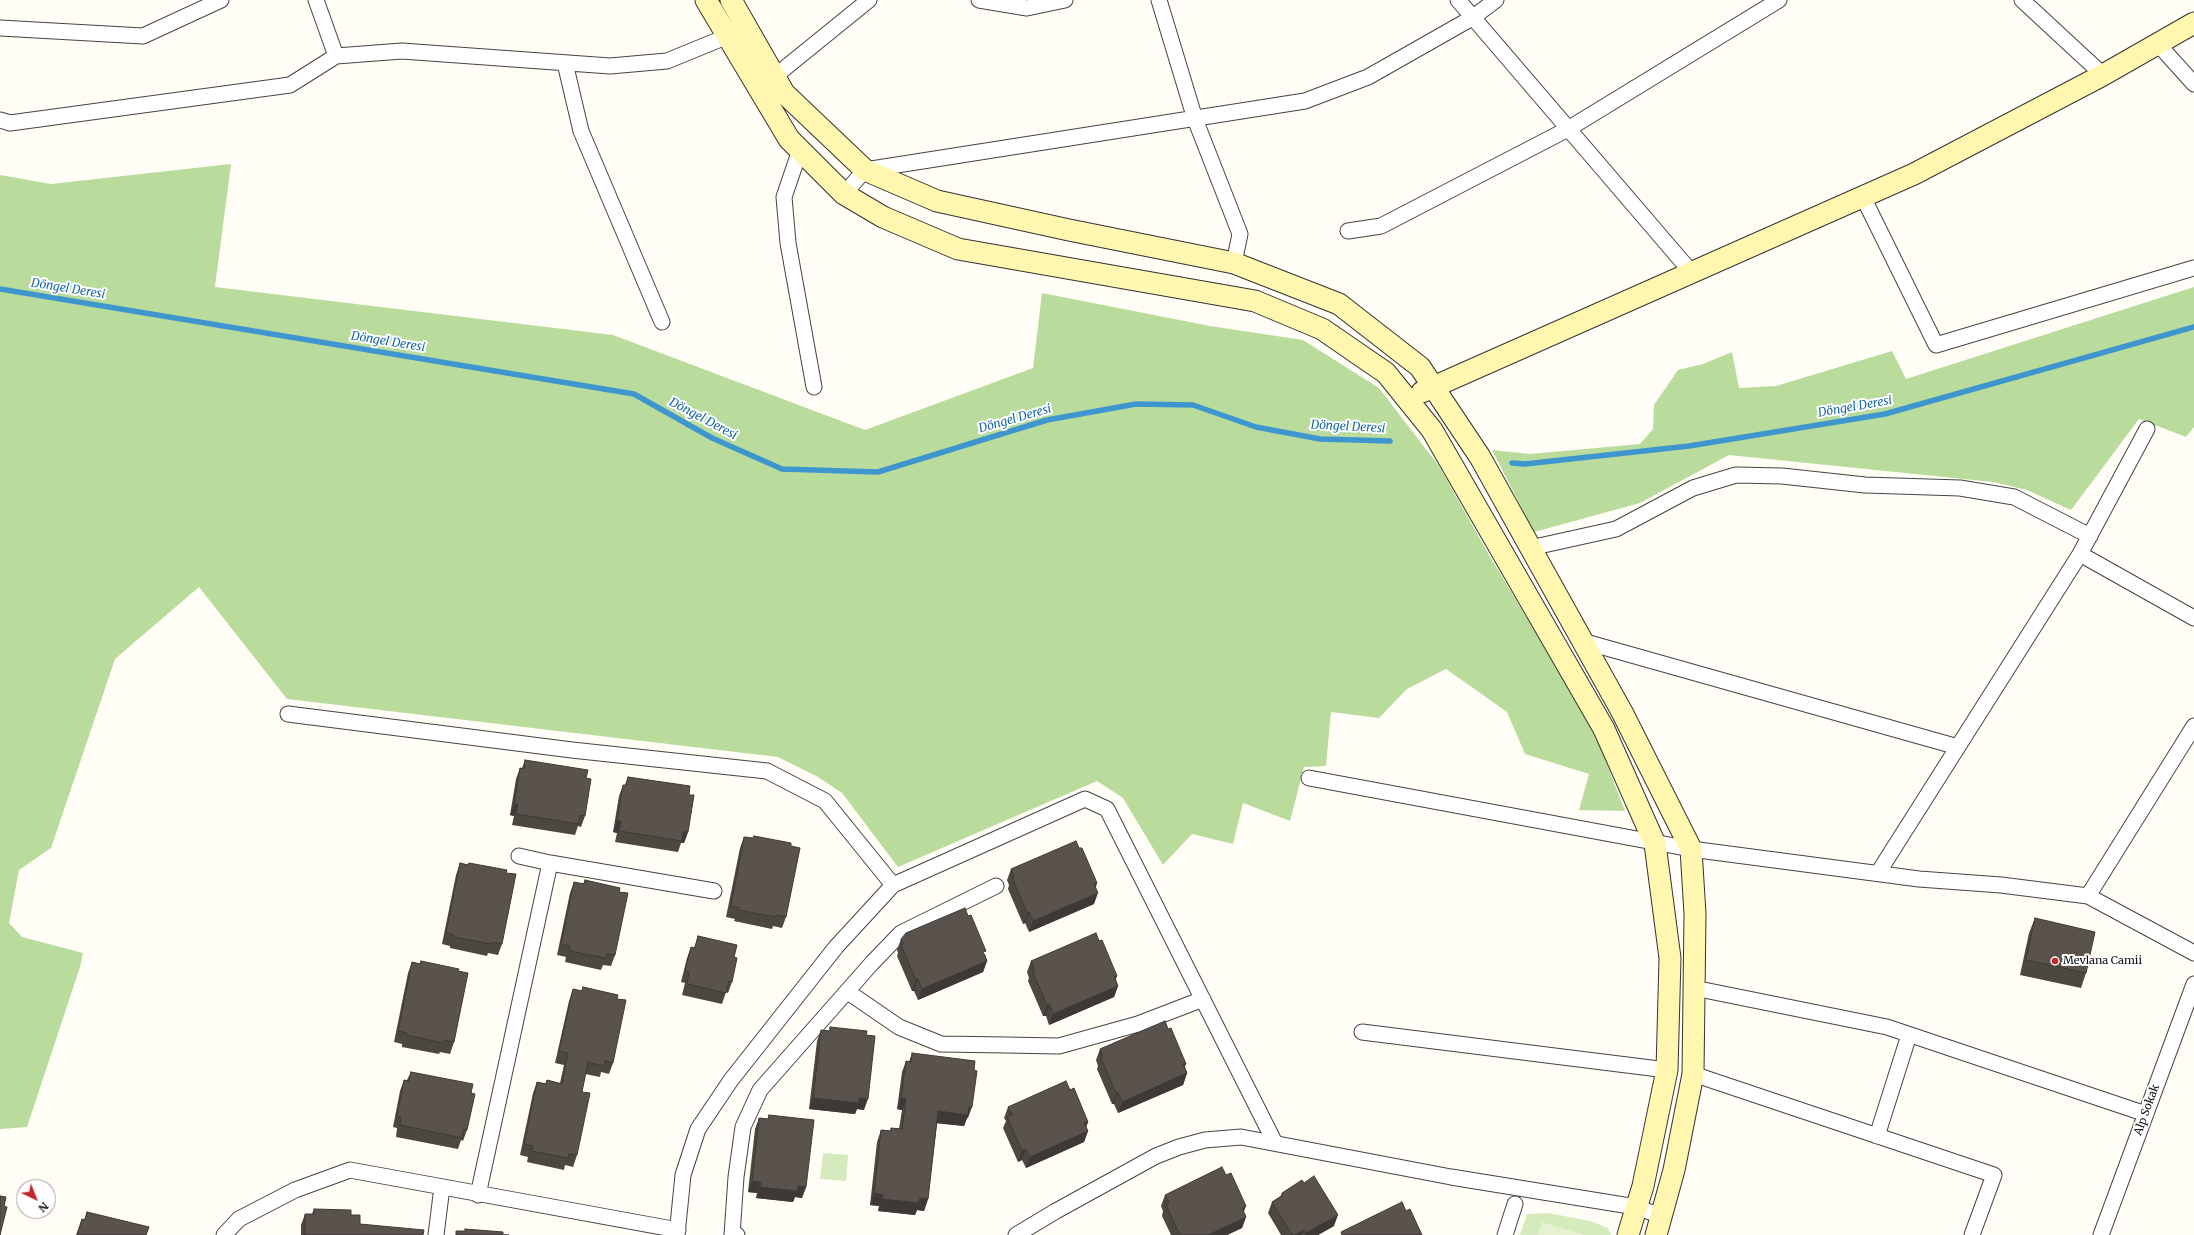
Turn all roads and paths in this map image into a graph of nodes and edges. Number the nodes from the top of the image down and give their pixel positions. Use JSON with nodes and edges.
{"nodes":[{"id":1,"x":221,"y":0,"type":"edge"},
{"id":2,"x":316,"y":0,"type":"edge"},
{"id":3,"x":706,"y":0,"type":"edge"},
{"id":4,"x":731,"y":0,"type":"edge"},
{"id":5,"x":869,"y":0,"type":"edge"},
{"id":6,"x":984,"y":0,"type":"edge"},
{"id":7,"x":1064,"y":0,"type":"edge"},
{"id":8,"x":1159,"y":0,"type":"edge"},
{"id":9,"x":1458,"y":0,"type":"edge"},
{"id":10,"x":1496,"y":0,"type":"edge"},
{"id":11,"x":1779,"y":0,"type":"edge"},
{"id":12,"x":2022,"y":0,"type":"edge"},
{"id":13,"x":1472,"y":18,"type":"junction"},
{"id":14,"x":2194,"y":23,"type":"edge"},
{"id":15,"x":0,"y":28,"type":"edge"},
{"id":16,"x":750,"y":33,"type":"junction"},
{"id":17,"x":728,"y":36,"type":"junction"},
{"id":18,"x":2158,"y":44,"type":"junction"},
{"id":19,"x":336,"y":56,"type":"junction"},
{"id":20,"x":565,"y":63,"type":"junction"},
{"id":21,"x":2103,"y":75,"type":"junction"},
{"id":22,"x":774,"y":77,"type":"junction"},
{"id":23,"x":2194,"y":84,"type":"edge"},
{"id":24,"x":1195,"y":119,"type":"junction"},
{"id":25,"x":0,"y":120,"type":"edge"},
{"id":26,"x":1568,"y":130,"type":"junction"},
{"id":27,"x":800,"y":150,"type":"junction"},
{"id":28,"x":866,"y":170,"type":"junction"},
{"id":29,"x":844,"y":194,"type":"junction"},
{"id":30,"x":1863,"y":197,"type":"junction"},
{"id":31,"x":1348,"y":231,"type":"dead end"},
{"id":32,"x":1234,"y":263,"type":"junction"},
{"id":33,"x":2194,"y":268,"type":"edge"},
{"id":34,"x":1692,"y":273,"type":"junction"},
{"id":35,"x":662,"y":322,"type":"dead end"},
{"id":36,"x":814,"y":387,"type":"dead end"},
{"id":37,"x":1434,"y":388,"type":"junction"},
{"id":38,"x":1406,"y":397,"type":"junction"},
{"id":39,"x":2146,"y":429,"type":"dead end"},
{"id":40,"x":2090,"y":536,"type":"junction"},
{"id":41,"x":1530,"y":548,"type":"junction"},
{"id":42,"x":2080,"y":554,"type":"junction"},
{"id":43,"x":2194,"y":618,"type":"edge"},
{"id":44,"x":1582,"y":641,"type":"junction"},
{"id":45,"x":288,"y":714,"type":"dead end"},
{"id":46,"x":2194,"y":726,"type":"edge"},
{"id":47,"x":1958,"y":747,"type":"junction"},
{"id":48,"x":1309,"y":778,"type":"dead end"},
{"id":49,"x":1655,"y":844,"type":"junction"},
{"id":50,"x":1691,"y":849,"type":"junction"},
{"id":51,"x":519,"y":856,"type":"dead end"},
{"id":52,"x":550,"y":863,"type":"junction"},
{"id":53,"x":1878,"y":873,"type":"junction"},
{"id":54,"x":893,"y":885,"type":"junction"},
{"id":55,"x":996,"y":886,"type":"dead end"},
{"id":56,"x":714,"y":891,"type":"dead end"},
{"id":57,"x":2088,"y":896,"type":"junction"},
{"id":58,"x":2194,"y":953,"type":"edge"},
{"id":59,"x":2194,"y":984,"type":"edge"},
{"id":60,"x":1694,"y":988,"type":"junction"},
{"id":61,"x":848,"y":992,"type":"junction"},
{"id":62,"x":1203,"y":999,"type":"junction"},
{"id":63,"x":1362,"y":1032,"type":"dead end"},
{"id":64,"x":1909,"y":1035,"type":"junction"},
{"id":65,"x":1667,"y":1070,"type":"junction"},
{"id":66,"x":1693,"y":1074,"type":"junction"},
{"id":67,"x":2146,"y":1114,"type":"junction"},
{"id":68,"x":1877,"y":1136,"type":"junction"},
{"id":69,"x":1275,"y":1143,"type":"junction"},
{"id":70,"x":442,"y":1187,"type":"junction"},
{"id":71,"x":478,"y":1195,"type":"junction"},
{"id":72,"x":1514,"y":1204,"type":"dead end"},
{"id":73,"x":1636,"y":1207,"type":"junction"},
{"id":74,"x":1658,"y":1225,"type":"edge"},
{"id":75,"x":678,"y":1233,"type":"edge"},
{"id":76,"x":224,"y":1235,"type":"edge"},
{"id":77,"x":436,"y":1235,"type":"edge"},
{"id":78,"x":737,"y":1235,"type":"edge"},
{"id":79,"x":1016,"y":1235,"type":"edge"},
{"id":80,"x":1505,"y":1235,"type":"edge"},
{"id":81,"x":1628,"y":1235,"type":"edge"},
{"id":82,"x":1972,"y":1235,"type":"edge"},
{"id":83,"x":2101,"y":1235,"type":"edge"}],
"edges":[{"from":1,"to":15,"type":"street"},
{"from":2,"to":19,"type":"street"},
{"from":3,"to":17,"type":"main road"},
{"from":4,"to":16,"type":"main road"},
{"from":5,"to":22,"type":"street"},
{"from":6,"to":7,"type":"street"},
{"from":8,"to":24,"type":"street"},
{"from":9,"to":13,"type":"street"},
{"from":10,"to":13,"type":"street"},
{"from":11,"to":26,"type":"street"},
{"from":12,"to":21,"type":"street"},
{"from":13,"to":24,"type":"street"},
{"from":13,"to":26,"type":"street"},
{"from":14,"to":18,"type":"main road"},
{"from":16,"to":17,"type":"street"},
{"from":16,"to":22,"type":"main road"},
{"from":17,"to":20,"type":"street"},
{"from":17,"to":27,"type":"main road"},
{"from":18,"to":21,"type":"main road"},
{"from":18,"to":23,"type":"street"},
{"from":19,"to":20,"type":"street"},
{"from":19,"to":25,"type":"street"},
{"from":20,"to":35,"type":"street"},
{"from":21,"to":30,"type":"main road"},
{"from":22,"to":28,"type":"main road"},
{"from":24,"to":28,"type":"street"},
{"from":24,"to":32,"type":"street"},
{"from":26,"to":31,"type":"street"},
{"from":26,"to":34,"type":"street"},
{"from":27,"to":29,"type":"main road"},
{"from":27,"to":36,"type":"street"},
{"from":28,"to":29,"type":"street"},
{"from":28,"to":32,"type":"main road"},
{"from":29,"to":38,"type":"main road"},
{"from":30,"to":33,"type":"street"},
{"from":30,"to":34,"type":"main road"},
{"from":32,"to":37,"type":"main road"},
{"from":34,"to":37,"type":"main road"},
{"from":37,"to":38,"type":"main road"},
{"from":37,"to":41,"type":"main road"},
{"from":38,"to":49,"type":"main road"},
{"from":39,"to":40,"type":"street"},
{"from":40,"to":41,"type":"street"},
{"from":40,"to":42,"type":"street"},
{"from":41,"to":44,"type":"main road"},
{"from":42,"to":43,"type":"street"},
{"from":42,"to":47,"type":"street"},
{"from":44,"to":47,"type":"street"},
{"from":44,"to":50,"type":"main road"},
{"from":45,"to":54,"type":"street"},
{"from":46,"to":57,"type":"street"},
{"from":47,"to":53,"type":"street"},
{"from":48,"to":49,"type":"street"},
{"from":49,"to":50,"type":"street"},
{"from":49,"to":65,"type":"main road"},
{"from":50,"to":53,"type":"street"},
{"from":50,"to":60,"type":"main road"},
{"from":51,"to":52,"type":"street"},
{"from":52,"to":56,"type":"street"},
{"from":52,"to":71,"type":"street"},
{"from":53,"to":57,"type":"street"},
{"from":54,"to":62,"type":"street"},
{"from":54,"to":75,"type":"street"},
{"from":55,"to":61,"type":"street"},
{"from":57,"to":58,"type":"street"},
{"from":59,"to":67,"type":"street","name":"Alp Sokak"},
{"from":60,"to":64,"type":"street"},
{"from":60,"to":66,"type":"main road"},
{"from":61,"to":62,"type":"street"},
{"from":61,"to":78,"type":"street"},
{"from":62,"to":69,"type":"street"},
{"from":63,"to":65,"type":"street"},
{"from":64,"to":67,"type":"street"},
{"from":64,"to":68,"type":"street"},
{"from":65,"to":73,"type":"main road"},
{"from":66,"to":68,"type":"street"},
{"from":66,"to":74,"type":"main road"},
{"from":67,"to":83,"type":"street","name":"Alp Sokak"},
{"from":68,"to":82,"type":"street"},
{"from":69,"to":73,"type":"street"},
{"from":69,"to":79,"type":"street"},
{"from":70,"to":71,"type":"street"},
{"from":70,"to":76,"type":"street"},
{"from":70,"to":77,"type":"street"},
{"from":71,"to":75,"type":"street"},
{"from":72,"to":80,"type":"street"},
{"from":73,"to":74,"type":"street"},
{"from":73,"to":81,"type":"main road"}]}
